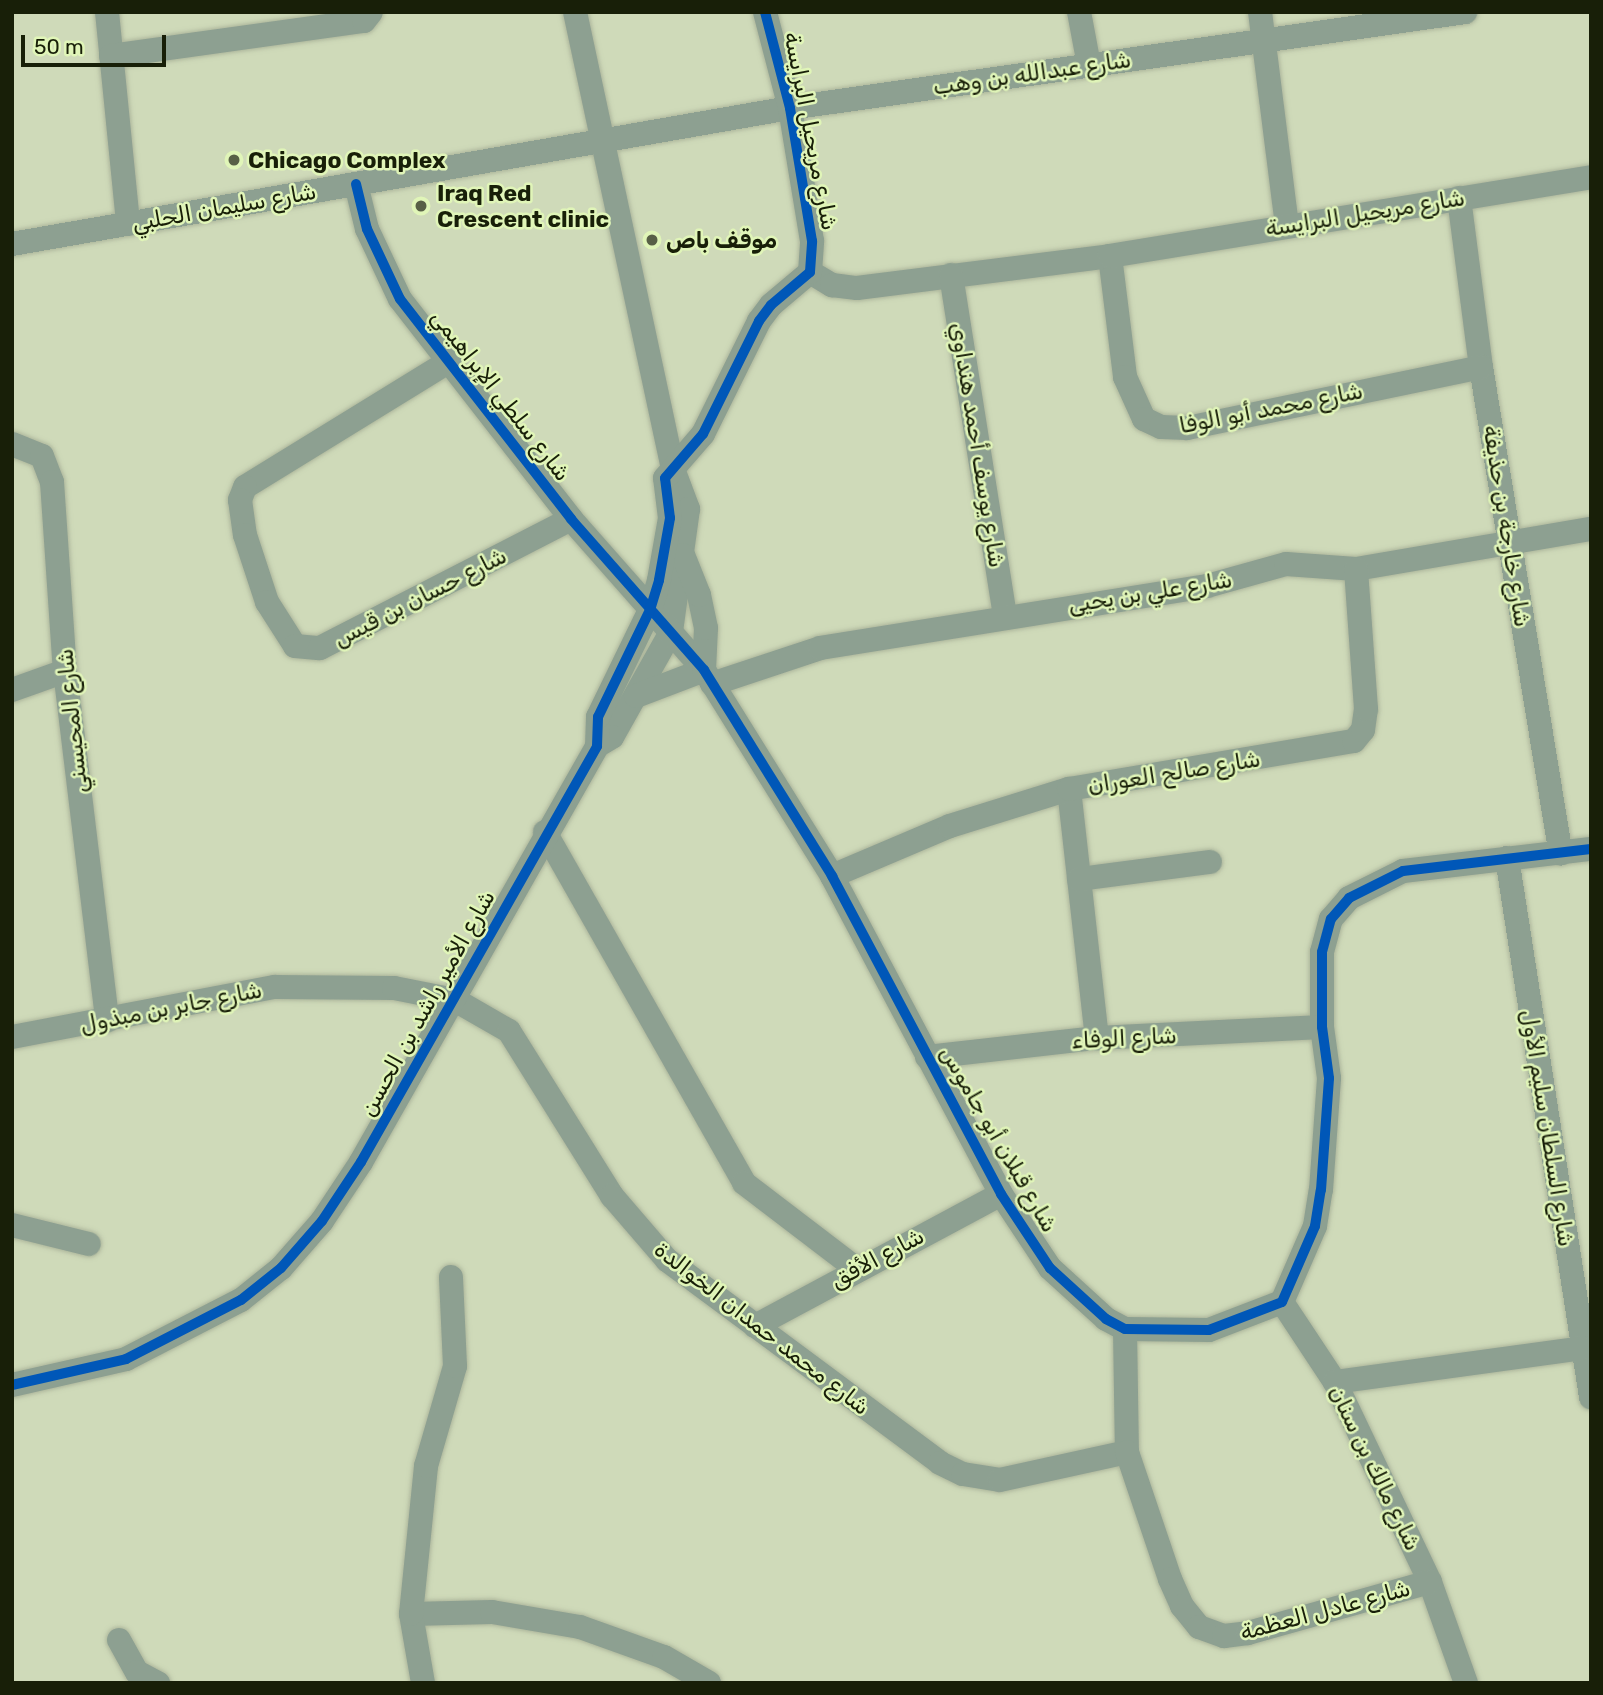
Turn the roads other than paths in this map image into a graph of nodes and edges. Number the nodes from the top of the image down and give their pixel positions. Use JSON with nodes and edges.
{"nodes":[{"id":1,"x":107,"y":12,"type":"edge"},
{"id":2,"x":575,"y":12,"type":"edge"},
{"id":3,"x":765,"y":12,"type":"edge"},
{"id":4,"x":1079,"y":12,"type":"edge"},
{"id":5,"x":1260,"y":12,"type":"edge"},
{"id":6,"x":1457,"y":13,"type":"edge"},
{"id":7,"x":372,"y":14,"type":"edge"},
{"id":8,"x":1264,"y":39,"type":"junction"},
{"id":9,"x":111,"y":56,"type":"junction"},
{"id":10,"x":1088,"y":65,"type":"junction"},
{"id":11,"x":790,"y":108,"type":"junction"},
{"id":12,"x":601,"y":141,"type":"junction"},
{"id":13,"x":1591,"y":177,"type":"edge"},
{"id":14,"x":356,"y":184,"type":"junction"},
{"id":15,"x":1459,"y":198,"type":"junction"},
{"id":16,"x":128,"y":224,"type":"junction"},
{"id":17,"x":1287,"y":225,"type":"junction"},
{"id":18,"x":12,"y":244,"type":"edge"},
{"id":19,"x":1110,"y":256,"type":"junction"},
{"id":20,"x":812,"y":265,"type":"junction"},
{"id":21,"x":951,"y":275,"type":"junction"},
{"id":22,"x":447,"y":362,"type":"junction"},
{"id":23,"x":1481,"y":367,"type":"junction"},
{"id":24,"x":12,"y":444,"type":"edge"},
{"id":25,"x":673,"y":469,"type":"junction"},
{"id":26,"x":571,"y":519,"type":"junction"},
{"id":27,"x":1591,"y":529,"type":"edge"},
{"id":28,"x":1508,"y":542,"type":"junction"},
{"id":29,"x":683,"y":554,"type":"junction"},
{"id":30,"x":1356,"y":569,"type":"junction"},
{"id":31,"x":650,"y":610,"type":"junction"},
{"id":32,"x":1004,"y":615,"type":"junction"},
{"id":33,"x":671,"y":632,"type":"junction"},
{"id":34,"x":65,"y":671,"type":"junction"},
{"id":35,"x":708,"y":677,"type":"junction"},
{"id":36,"x":12,"y":690,"type":"edge"},
{"id":37,"x":636,"y":696,"type":"junction"},
{"id":38,"x":597,"y":746,"type":"junction"},
{"id":39,"x":1069,"y":789,"type":"junction"},
{"id":40,"x":545,"y":832,"type":"junction"},
{"id":41,"x":1591,"y":849,"type":"edge"},
{"id":42,"x":1560,"y":853,"type":"junction"},
{"id":43,"x":1507,"y":858,"type":"junction"},
{"id":44,"x":1210,"y":862,"type":"dead end"},
{"id":45,"x":832,"y":876,"type":"junction"},
{"id":46,"x":1079,"y":879,"type":"junction"},
{"id":47,"x":455,"y":1000,"type":"junction"},
{"id":48,"x":107,"y":1020,"type":"junction"},
{"id":49,"x":1322,"y":1027,"type":"junction"},
{"id":50,"x":12,"y":1037,"type":"edge"},
{"id":51,"x":1097,"y":1038,"type":"junction"},
{"id":52,"x":928,"y":1057,"type":"junction"},
{"id":53,"x":1001,"y":1194,"type":"junction"},
{"id":54,"x":12,"y":1225,"type":"edge"},
{"id":55,"x":89,"y":1244,"type":"dead end"},
{"id":56,"x":855,"y":1268,"type":"junction"},
{"id":57,"x":451,"y":1277,"type":"dead end"},
{"id":58,"x":1282,"y":1302,"type":"junction"},
{"id":59,"x":755,"y":1326,"type":"junction"},
{"id":60,"x":1125,"y":1329,"type":"junction"},
{"id":61,"x":1582,"y":1348,"type":"junction"},
{"id":62,"x":1335,"y":1382,"type":"junction"},
{"id":63,"x":12,"y":1385,"type":"edge"},
{"id":64,"x":1591,"y":1397,"type":"edge"},
{"id":65,"x":1127,"y":1452,"type":"junction"},
{"id":66,"x":1430,"y":1582,"type":"junction"},
{"id":67,"x":411,"y":1614,"type":"junction"},
{"id":68,"x":120,"y":1640,"type":"dead end"},
{"id":69,"x":158,"y":1683,"type":"edge"},
{"id":70,"x":423,"y":1683,"type":"edge"},
{"id":71,"x":709,"y":1683,"type":"edge"},
{"id":72,"x":1466,"y":1683,"type":"edge"}],
"edges":[{"from":1,"to":9,"type":"street"},
{"from":2,"to":12,"type":"street","name":"شارع الأمير راشد بن الحسن"},
{"from":3,"to":11,"type":"street","name":"شارع مريحيل البرايسة"},
{"from":4,"to":10,"type":"street"},
{"from":5,"to":8,"type":"street"},
{"from":6,"to":8,"type":"street","name":"شارع عبدالله بن وهب"},
{"from":7,"to":9,"type":"street"},
{"from":8,"to":10,"type":"street","name":"شارع عبدالله بن وهب"},
{"from":8,"to":17,"type":"street"},
{"from":9,"to":16,"type":"street"},
{"from":10,"to":11,"type":"street","name":"شارع عبدالله بن وهب"},
{"from":11,"to":12,"type":"street","name":"شارع عبدالله بن وهب"},
{"from":11,"to":20,"type":"street","name":"شارع مريحيل البرايسة"},
{"from":12,"to":14,"type":"street","name":"شارع سليمان الحلبي"},
{"from":12,"to":25,"type":"street","name":"شارع الأمير راشد بن الحسن"},
{"from":13,"to":15,"type":"street","name":"شارع مريحيل البرايسة"},
{"from":14,"to":16,"type":"street","name":"شارع سليمان الحلبي"},
{"from":14,"to":22,"type":"street","name":"شارع سلطي الإبراهيمي"},
{"from":15,"to":17,"type":"street","name":"شارع مريحيل البرايسة"},
{"from":15,"to":23,"type":"street","name":"شارع خارجة بن حذيفة"},
{"from":16,"to":18,"type":"street","name":"شارع سليمان الحلبي"},
{"from":17,"to":19,"type":"street","name":"شارع مريحيل البرايسة"},
{"from":19,"to":21,"type":"street","name":"شارع مريحيل البرايسة"},
{"from":19,"to":23,"type":"street","name":"شارع محمد أبو الوفا"},
{"from":20,"to":21,"type":"street","name":"شارع مريحيل البرايسة"},
{"from":20,"to":25,"type":"street"},
{"from":21,"to":32,"type":"street","name":"شارع يوسف أحمد هنداوي"},
{"from":22,"to":26,"type":"street","name":"شارع سلطي الإبراهيمي"},
{"from":22,"to":26,"type":"street","name":"شارع حسان بن قيس"},
{"from":23,"to":28,"type":"street","name":"شارع خارجة بن حذيفة"},
{"from":24,"to":34,"type":"street","name":"شارع المحيسني"},
{"from":25,"to":29,"type":"street","name":"شارع الأمير راشد بن الحسن"},
{"from":25,"to":31,"type":"street","name":"شارع الأمير راشد بن الحسن"},
{"from":26,"to":31,"type":"street","name":"شارع سلطي الإبراهيمي"},
{"from":27,"to":28,"type":"street","name":"شارع علي بن يحيى"},
{"from":28,"to":30,"type":"street","name":"شارع علي بن يحيى"},
{"from":28,"to":42,"type":"street","name":"شارع خارجة بن حذيفة"},
{"from":29,"to":33,"type":"street","name":"شارع الأمير راشد بن الحسن"},
{"from":29,"to":35,"type":"street"},
{"from":30,"to":32,"type":"street","name":"شارع علي بن يحيى"},
{"from":30,"to":39,"type":"street","name":"شارع صالح العوران"},
{"from":31,"to":33,"type":"street","name":"شارع سلطي الإبراهيمي"},
{"from":31,"to":38,"type":"street","name":"شارع الأمير راشد بن الحسن"},
{"from":32,"to":35,"type":"street","name":"شارع علي بن يحيى"},
{"from":33,"to":35,"type":"street","name":"شارع قبلان أبو جاموس"},
{"from":33,"to":37,"type":"street","name":"شارع الأمير راشد بن الحسن"},
{"from":34,"to":36,"type":"street"},
{"from":34,"to":48,"type":"street","name":"شارع المحيسني"},
{"from":35,"to":37,"type":"street","name":"شارع علي بن يحيى"},
{"from":35,"to":45,"type":"street","name":"شارع قبلان أبو جاموس"},
{"from":37,"to":38,"type":"street","name":"شارع الأمير راشد بن الحسن"},
{"from":38,"to":40,"type":"street","name":"شارع الأمير راشد بن الحسن"},
{"from":39,"to":45,"type":"street","name":"شارع صالح العوران"},
{"from":39,"to":46,"type":"street"},
{"from":40,"to":47,"type":"street","name":"شارع الأمير راشد بن الحسن"},
{"from":40,"to":56,"type":"street"},
{"from":41,"to":42,"type":"street"},
{"from":42,"to":43,"type":"street"},
{"from":43,"to":49,"type":"street"},
{"from":43,"to":61,"type":"street","name":"شارع السلطان سليم الأول"},
{"from":44,"to":46,"type":"street"},
{"from":45,"to":52,"type":"street","name":"شارع قبلان أبو جاموس"},
{"from":46,"to":51,"type":"street"},
{"from":47,"to":48,"type":"street","name":"شارع جابر بن مبذول"},
{"from":47,"to":59,"type":"street","name":"شارع محمد حمدان الخوالدة"},
{"from":47,"to":63,"type":"street","name":"شارع الأمير راشد بن الحسن"},
{"from":48,"to":50,"type":"street","name":"شارع جابر بن مبذول"},
{"from":49,"to":51,"type":"street","name":"شارع الوفاء"},
{"from":49,"to":58,"type":"street"},
{"from":51,"to":52,"type":"street","name":"شارع الوفاء"},
{"from":52,"to":53,"type":"street","name":"شارع قبلان أبو جاموس"},
{"from":53,"to":56,"type":"street","name":"شارع الأفق"},
{"from":53,"to":60,"type":"street","name":"شارع قبلان أبو جاموس"},
{"from":54,"to":55,"type":"street"},
{"from":56,"to":59,"type":"street","name":"شارع الأفق"},
{"from":57,"to":67,"type":"street"},
{"from":58,"to":60,"type":"street"},
{"from":58,"to":62,"type":"street","name":"شارع مالك بن سنان"},
{"from":59,"to":65,"type":"street","name":"شارع محمد حمدان الخوالدة"},
{"from":60,"to":65,"type":"street","name":"شارع عادل العظمة"},
{"from":61,"to":62,"type":"street"},
{"from":61,"to":64,"type":"street","name":"شارع السلطان سليم الأول"},
{"from":62,"to":66,"type":"street","name":"شارع مالك بن سنان"},
{"from":65,"to":66,"type":"street","name":"شارع عادل العظمة"},
{"from":66,"to":72,"type":"street","name":"شارع مالك بن سنان"},
{"from":67,"to":70,"type":"street"},
{"from":67,"to":71,"type":"street"},
{"from":68,"to":69,"type":"street"}]}
